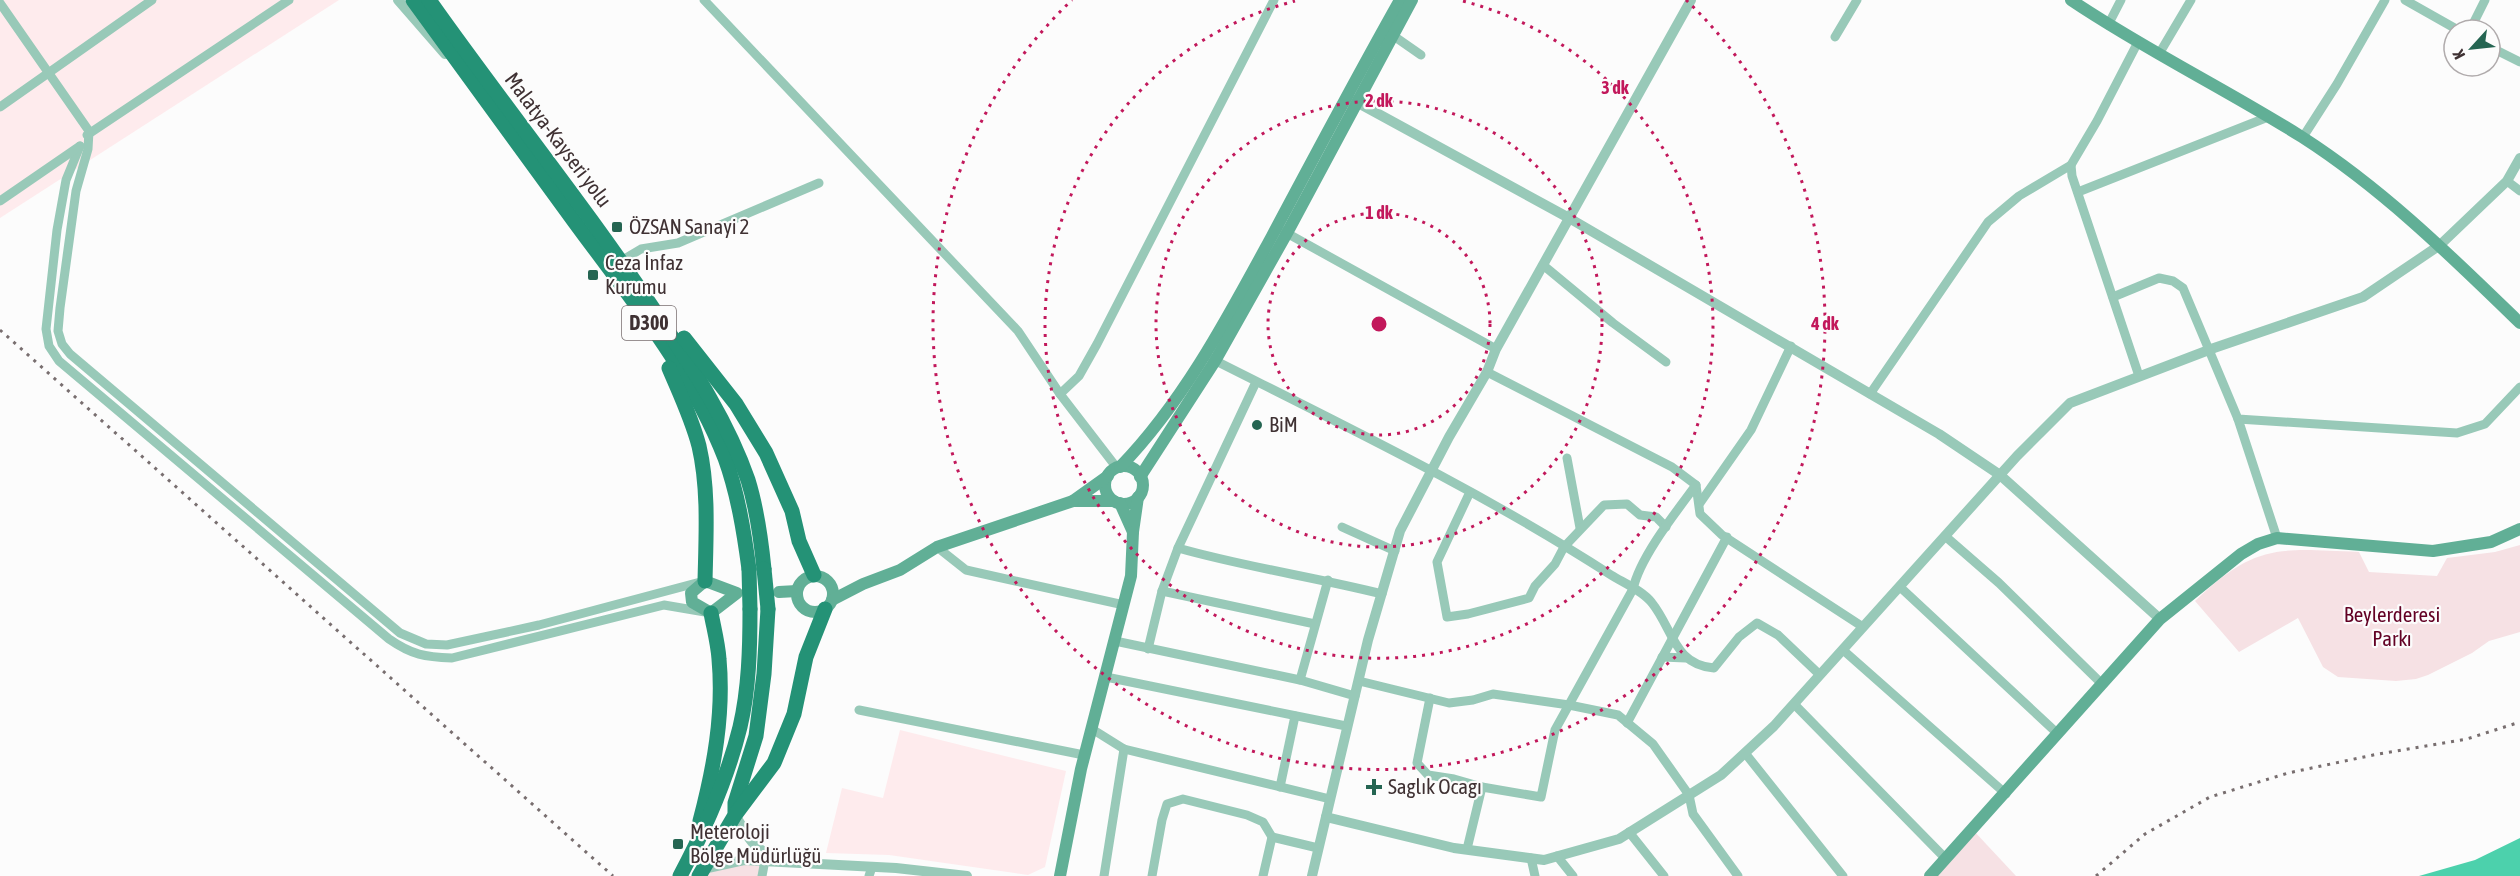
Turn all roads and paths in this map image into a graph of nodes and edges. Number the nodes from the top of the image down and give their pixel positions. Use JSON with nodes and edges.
{"nodes":[{"id":1,"x":152,"y":0,"type":"edge"},
{"id":2,"x":289,"y":0,"type":"edge"},
{"id":3,"x":398,"y":0,"type":"edge"},
{"id":4,"x":413,"y":0,"type":"edge"},
{"id":5,"x":429,"y":0,"type":"edge"},
{"id":6,"x":436,"y":0,"type":"edge"},
{"id":7,"x":704,"y":0,"type":"edge"},
{"id":8,"x":1274,"y":0,"type":"edge"},
{"id":9,"x":1400,"y":0,"type":"edge"},
{"id":10,"x":1412,"y":0,"type":"edge"},
{"id":11,"x":1691,"y":0,"type":"edge"},
{"id":12,"x":1857,"y":0,"type":"edge"},
{"id":13,"x":2071,"y":0,"type":"edge"},
{"id":14,"x":2121,"y":0,"type":"edge"},
{"id":15,"x":2191,"y":0,"type":"edge"},
{"id":16,"x":2385,"y":0,"type":"edge"},
{"id":17,"x":2405,"y":0,"type":"edge"},
{"id":18,"x":2485,"y":0,"type":"edge"},
{"id":19,"x":1,"y":2,"type":"edge"},
{"id":20,"x":2476,"y":18,"type":"edge"},
{"id":21,"x":2442,"y":21,"type":"edge"},
{"id":22,"x":2108,"y":25,"type":"junction"},
{"id":23,"x":447,"y":26,"type":"junction"},
{"id":24,"x":1388,"y":32,"type":"junction"},
{"id":25,"x":1835,"y":37,"type":"dead end"},
{"id":26,"x":2138,"y":42,"type":"junction"},
{"id":27,"x":2502,"y":53,"type":"edge"},
{"id":28,"x":2159,"y":54,"type":"junction"},
{"id":29,"x":1421,"y":56,"type":"dead end"},
{"id":30,"x":2520,"y":62,"type":"edge"},
{"id":31,"x":49,"y":73,"type":"junction"},
{"id":32,"x":1352,"y":100,"type":"junction"},
{"id":33,"x":490,"y":106,"type":"junction"},
{"id":34,"x":0,"y":107,"type":"edge"},
{"id":35,"x":2268,"y":117,"type":"junction"},
{"id":36,"x":89,"y":131,"type":"junction"},
{"id":37,"x":2303,"y":137,"type":"junction"},
{"id":38,"x":80,"y":146,"type":"junction"},
{"id":39,"x":2520,"y":158,"type":"edge"},
{"id":40,"x":2071,"y":165,"type":"junction"},
{"id":41,"x":2507,"y":182,"type":"junction"},
{"id":42,"x":819,"y":183,"type":"dead end"},
{"id":43,"x":2520,"y":191,"type":"edge"},
{"id":44,"x":2078,"y":192,"type":"junction"},
{"id":45,"x":0,"y":201,"type":"edge"},
{"id":46,"x":1569,"y":218,"type":"junction"},
{"id":47,"x":1282,"y":230,"type":"junction"},
{"id":48,"x":2440,"y":245,"type":"junction"},
{"id":49,"x":621,"y":261,"type":"junction"},
{"id":50,"x":1543,"y":265,"type":"junction"},
{"id":51,"x":2113,"y":297,"type":"junction"},
{"id":52,"x":2520,"y":322,"type":"edge"},
{"id":53,"x":652,"y":327,"type":"junction"},
{"id":54,"x":1791,"y":346,"type":"junction"},
{"id":55,"x":1496,"y":349,"type":"junction"},
{"id":56,"x":2208,"y":350,"type":"junction"},
{"id":57,"x":1209,"y":358,"type":"junction"},
{"id":58,"x":1666,"y":362,"type":"dead end"},
{"id":59,"x":1487,"y":372,"type":"junction"},
{"id":60,"x":2139,"y":376,"type":"junction"},
{"id":61,"x":1257,"y":382,"type":"junction"},
{"id":62,"x":2520,"y":387,"type":"edge"},
{"id":63,"x":1060,"y":394,"type":"junction"},
{"id":64,"x":1870,"y":394,"type":"junction"},
{"id":65,"x":2238,"y":419,"type":"junction"},
{"id":66,"x":1567,"y":458,"type":"dead end"},
{"id":67,"x":1115,"y":470,"type":"junction"},
{"id":68,"x":1432,"y":470,"type":"junction"},
{"id":69,"x":2000,"y":475,"type":"junction"},
{"id":70,"x":1140,"y":477,"type":"junction"},
{"id":71,"x":1696,"y":485,"type":"junction"},
{"id":72,"x":1470,"y":492,"type":"junction"},
{"id":73,"x":1138,"y":497,"type":"junction"},
{"id":74,"x":1072,"y":501,"type":"junction"},
{"id":75,"x":1117,"y":502,"type":"junction"},
{"id":76,"x":1700,"y":502,"type":"junction"},
{"id":77,"x":1342,"y":527,"type":"dead end"},
{"id":78,"x":1666,"y":527,"type":"junction"},
{"id":79,"x":1580,"y":528,"type":"junction"},
{"id":80,"x":2520,"y":530,"type":"edge"},
{"id":81,"x":1133,"y":532,"type":"junction"},
{"id":82,"x":1945,"y":536,"type":"junction"},
{"id":83,"x":1727,"y":537,"type":"junction"},
{"id":84,"x":2277,"y":538,"type":"junction"},
{"id":85,"x":937,"y":547,"type":"junction"},
{"id":86,"x":1564,"y":547,"type":"junction"},
{"id":87,"x":1178,"y":548,"type":"junction"},
{"id":88,"x":1395,"y":551,"type":"junction"},
{"id":89,"x":757,"y":569,"type":"junction"},
{"id":90,"x":814,"y":575,"type":"junction"},
{"id":91,"x":1328,"y":580,"type":"junction"},
{"id":92,"x":705,"y":581,"type":"junction"},
{"id":93,"x":830,"y":583,"type":"junction"},
{"id":94,"x":863,"y":584,"type":"junction"},
{"id":95,"x":1900,"y":587,"type":"junction"},
{"id":96,"x":1633,"y":589,"type":"junction"},
{"id":97,"x":797,"y":591,"type":"junction"},
{"id":98,"x":1162,"y":591,"type":"junction"},
{"id":99,"x":779,"y":592,"type":"dead end"},
{"id":100,"x":1382,"y":594,"type":"junction"},
{"id":101,"x":829,"y":605,"type":"junction"},
{"id":102,"x":1124,"y":605,"type":"junction"},
{"id":103,"x":711,"y":613,"type":"junction"},
{"id":104,"x":2160,"y":619,"type":"junction"},
{"id":105,"x":1315,"y":624,"type":"junction"},
{"id":106,"x":1863,"y":627,"type":"junction"},
{"id":107,"x":1673,"y":638,"type":"junction"},
{"id":108,"x":1115,"y":641,"type":"junction"},
{"id":109,"x":1148,"y":649,"type":"junction"},
{"id":110,"x":1843,"y":650,"type":"junction"},
{"id":111,"x":1662,"y":657,"type":"junction"},
{"id":112,"x":1686,"y":658,"type":"junction"},
{"id":113,"x":1820,"y":675,"type":"junction"},
{"id":114,"x":1106,"y":677,"type":"junction"},
{"id":115,"x":1300,"y":680,"type":"junction"},
{"id":116,"x":1359,"y":681,"type":"junction"},
{"id":117,"x":2102,"y":684,"type":"junction"},
{"id":118,"x":1355,"y":696,"type":"junction"},
{"id":119,"x":1430,"y":698,"type":"junction"},
{"id":120,"x":1569,"y":705,"type":"junction"},
{"id":121,"x":1794,"y":705,"type":"junction"},
{"id":122,"x":859,"y":710,"type":"dead end"},
{"id":123,"x":1295,"y":716,"type":"junction"},
{"id":124,"x":1627,"y":723,"type":"junction"},
{"id":125,"x":1346,"y":726,"type":"junction"},
{"id":126,"x":1092,"y":729,"type":"junction"},
{"id":127,"x":2058,"y":734,"type":"junction"},
{"id":128,"x":1124,"y":749,"type":"junction"},
{"id":129,"x":1745,"y":753,"type":"junction"},
{"id":130,"x":1084,"y":755,"type":"junction"},
{"id":131,"x":1280,"y":787,"type":"junction"},
{"id":132,"x":1482,"y":787,"type":"junction"},
{"id":133,"x":2006,"y":794,"type":"junction"},
{"id":134,"x":1689,"y":795,"type":"junction"},
{"id":135,"x":1330,"y":799,"type":"junction"},
{"id":136,"x":735,"y":815,"type":"junction"},
{"id":137,"x":1326,"y":817,"type":"junction"},
{"id":138,"x":1629,"y":832,"type":"junction"},
{"id":139,"x":1272,"y":837,"type":"junction"},
{"id":140,"x":1318,"y":848,"type":"junction"},
{"id":141,"x":1467,"y":849,"type":"junction"},
{"id":142,"x":692,"y":853,"type":"junction"},
{"id":143,"x":1557,"y":856,"type":"junction"},
{"id":144,"x":765,"y":857,"type":"junction"},
{"id":145,"x":1531,"y":858,"type":"junction"},
{"id":146,"x":1946,"y":859,"type":"junction"},
{"id":147,"x":870,"y":871,"type":"edge"},
{"id":148,"x":701,"y":873,"type":"edge"},
{"id":149,"x":680,"y":876,"type":"edge"},
{"id":150,"x":762,"y":876,"type":"edge"},
{"id":151,"x":966,"y":876,"type":"edge"},
{"id":152,"x":1060,"y":876,"type":"edge"},
{"id":153,"x":1104,"y":876,"type":"edge"},
{"id":154,"x":1152,"y":876,"type":"edge"},
{"id":155,"x":1263,"y":876,"type":"edge"},
{"id":156,"x":1312,"y":876,"type":"edge"},
{"id":157,"x":1534,"y":876,"type":"edge"},
{"id":158,"x":1573,"y":876,"type":"edge"},
{"id":159,"x":1664,"y":876,"type":"edge"},
{"id":160,"x":1738,"y":876,"type":"edge"},
{"id":161,"x":1843,"y":876,"type":"edge"},
{"id":162,"x":1930,"y":876,"type":"edge"}],
"edges":[{"from":1,"to":31,"type":"street"},
{"from":2,"to":36,"type":"street"},
{"from":3,"to":33,"type":"street"},
{"from":4,"to":33,"type":"highway","number":"D300"},
{"from":5,"to":23,"type":"highway","name":"Malatya-Kayseri yolu","number":"D300"},
{"from":6,"to":23,"type":"street"},
{"from":7,"to":63,"type":"street"},
{"from":8,"to":63,"type":"street"},
{"from":9,"to":24,"type":"main road"},
{"from":10,"to":24,"type":"main road"},
{"from":11,"to":46,"type":"street"},
{"from":12,"to":25,"type":"street"},
{"from":13,"to":22,"type":"main road"},
{"from":14,"to":22,"type":"street"},
{"from":15,"to":28,"type":"street"},
{"from":16,"to":37,"type":"street"},
{"from":17,"to":21,"type":"street"},
{"from":18,"to":20,"type":"street"},
{"from":19,"to":31,"type":"street"},
{"from":22,"to":26,"type":"main road"},
{"from":23,"to":49,"type":"highway","name":"Malatya-Kayseri yolu","number":"D300"},
{"from":24,"to":29,"type":"street"},
{"from":24,"to":32,"type":"main road"},
{"from":26,"to":28,"type":"main road"},
{"from":26,"to":40,"type":"street"},
{"from":27,"to":30,"type":"street"},
{"from":28,"to":35,"type":"main road"},
{"from":31,"to":34,"type":"street"},
{"from":31,"to":36,"type":"street"},
{"from":32,"to":46,"type":"street"},
{"from":32,"to":47,"type":"main road"},
{"from":33,"to":53,"type":"highway","number":"D300"},
{"from":35,"to":37,"type":"main road"},
{"from":35,"to":44,"type":"street"},
{"from":36,"to":38,"type":"street"},
{"from":36,"to":92,"type":"street"},
{"from":37,"to":48,"type":"main road"},
{"from":38,"to":45,"type":"street"},
{"from":38,"to":103,"type":"street"},
{"from":39,"to":41,"type":"street"},
{"from":40,"to":44,"type":"street"},
{"from":40,"to":64,"type":"street"},
{"from":41,"to":43,"type":"street"},
{"from":41,"to":48,"type":"street"},
{"from":42,"to":49,"type":"street"},
{"from":44,"to":51,"type":"street"},
{"from":46,"to":50,"type":"street"},
{"from":46,"to":54,"type":"street"},
{"from":47,"to":55,"type":"street"},
{"from":47,"to":57,"type":"main road"},
{"from":48,"to":52,"type":"main road"},
{"from":48,"to":56,"type":"street"},
{"from":49,"to":89,"type":"highway","name":"Malatya-Kayseri yolu","number":"D300"},
{"from":49,"to":90,"type":"highway"},
{"from":50,"to":55,"type":"street"},
{"from":50,"to":58,"type":"street"},
{"from":51,"to":56,"type":"street"},
{"from":51,"to":60,"type":"street"},
{"from":53,"to":89,"type":"highway","number":"D300"},
{"from":53,"to":92,"type":"highway"},
{"from":54,"to":64,"type":"street"},
{"from":54,"to":76,"type":"street"},
{"from":55,"to":59,"type":"street"},
{"from":56,"to":60,"type":"street"},
{"from":56,"to":65,"type":"street"},
{"from":57,"to":61,"type":"street"},
{"from":57,"to":67,"type":"main road"},
{"from":57,"to":70,"type":"main road"},
{"from":59,"to":68,"type":"street"},
{"from":59,"to":71,"type":"street"},
{"from":60,"to":69,"type":"street"},
{"from":61,"to":68,"type":"street"},
{"from":61,"to":87,"type":"street"},
{"from":62,"to":65,"type":"street"},
{"from":63,"to":67,"type":"street"},
{"from":64,"to":69,"type":"street"},
{"from":65,"to":84,"type":"street"},
{"from":66,"to":79,"type":"street"},
{"from":67,"to":70,"type":"main road"},
{"from":67,"to":74,"type":"main road"},
{"from":67,"to":75,"type":"main road"},
{"from":68,"to":72,"type":"street"},
{"from":68,"to":88,"type":"street"},
{"from":69,"to":82,"type":"street"},
{"from":69,"to":104,"type":"street"},
{"from":70,"to":73,"type":"main road"},
{"from":71,"to":76,"type":"street"},
{"from":71,"to":78,"type":"street"},
{"from":72,"to":86,"type":"street"},
{"from":72,"to":86,"type":"street"},
{"from":73,"to":75,"type":"main road"},
{"from":73,"to":81,"type":"main road"},
{"from":74,"to":75,"type":"main road"},
{"from":74,"to":85,"type":"main road"},
{"from":75,"to":81,"type":"main road"},
{"from":76,"to":83,"type":"street"},
{"from":77,"to":88,"type":"street"},
{"from":78,"to":79,"type":"street"},
{"from":78,"to":96,"type":"street"},
{"from":79,"to":86,"type":"street"},
{"from":80,"to":84,"type":"main road"},
{"from":81,"to":102,"type":"main road"},
{"from":82,"to":95,"type":"street"},
{"from":82,"to":117,"type":"street"},
{"from":83,"to":106,"type":"street"},
{"from":83,"to":107,"type":"street"},
{"from":84,"to":104,"type":"main road"},
{"from":85,"to":94,"type":"main road"},
{"from":85,"to":102,"type":"street"},
{"from":86,"to":96,"type":"street"},
{"from":87,"to":91,"type":"street"},
{"from":87,"to":98,"type":"street"},
{"from":88,"to":100,"type":"street"},
{"from":89,"to":136,"type":"highway","name":"Malatya-Kayseri yolu","number":"D300","bridge":true},
{"from":89,"to":142,"type":"highway","number":"D300","bridge":true},
{"from":90,"to":93,"type":"main road"},
{"from":90,"to":97,"type":"main road"},
{"from":91,"to":100,"type":"street"},
{"from":91,"to":105,"type":"street"},
{"from":92,"to":103,"type":"main road"},
{"from":92,"to":103,"type":"main road"},
{"from":93,"to":94,"type":"main road"},
{"from":93,"to":101,"type":"main road"},
{"from":94,"to":101,"type":"main road"},
{"from":95,"to":106,"type":"street"},
{"from":95,"to":127,"type":"street"},
{"from":96,"to":107,"type":"street"},
{"from":96,"to":120,"type":"street"},
{"from":97,"to":99,"type":"main road"},
{"from":97,"to":101,"type":"main road"},
{"from":98,"to":105,"type":"street"},
{"from":98,"to":109,"type":"street"},
{"from":100,"to":116,"type":"street"},
{"from":101,"to":136,"type":"highway"},
{"from":102,"to":108,"type":"main road"},
{"from":103,"to":142,"type":"highway"},
{"from":104,"to":117,"type":"main road"},
{"from":105,"to":115,"type":"street"},
{"from":106,"to":110,"type":"street"},
{"from":107,"to":111,"type":"street"},
{"from":107,"to":112,"type":"street"},
{"from":108,"to":109,"type":"street"},
{"from":108,"to":114,"type":"main road"},
{"from":109,"to":115,"type":"street"},
{"from":110,"to":113,"type":"street"},
{"from":110,"to":133,"type":"street"},
{"from":111,"to":112,"type":"street"},
{"from":111,"to":124,"type":"street"},
{"from":112,"to":113,"type":"street"},
{"from":113,"to":121,"type":"street"},
{"from":114,"to":123,"type":"street"},
{"from":114,"to":126,"type":"main road"},
{"from":115,"to":118,"type":"street"},
{"from":116,"to":118,"type":"street"},
{"from":116,"to":119,"type":"street"},
{"from":117,"to":127,"type":"main road"},
{"from":118,"to":125,"type":"street"},
{"from":119,"to":120,"type":"street"},
{"from":119,"to":132,"type":"street"},
{"from":120,"to":124,"type":"street"},
{"from":120,"to":132,"type":"street"},
{"from":121,"to":129,"type":"street"},
{"from":121,"to":146,"type":"street"},
{"from":122,"to":130,"type":"street"},
{"from":123,"to":125,"type":"street"},
{"from":123,"to":131,"type":"street"},
{"from":124,"to":134,"type":"street"},
{"from":125,"to":135,"type":"street"},
{"from":126,"to":128,"type":"street"},
{"from":126,"to":130,"type":"main road"},
{"from":127,"to":133,"type":"main road"},
{"from":128,"to":131,"type":"street"},
{"from":128,"to":153,"type":"street"},
{"from":129,"to":134,"type":"street"},
{"from":129,"to":161,"type":"street"},
{"from":130,"to":152,"type":"main road"},
{"from":131,"to":135,"type":"street"},
{"from":132,"to":141,"type":"street"},
{"from":133,"to":146,"type":"main road"},
{"from":134,"to":138,"type":"street"},
{"from":134,"to":160,"type":"street"},
{"from":135,"to":137,"type":"street"},
{"from":136,"to":144,"type":"street"},
{"from":136,"to":148,"type":"highway","name":"Malatya-Kayseri yolu","number":"D300"},
{"from":137,"to":140,"type":"street"},
{"from":137,"to":141,"type":"street"},
{"from":138,"to":143,"type":"street"},
{"from":138,"to":159,"type":"street"},
{"from":139,"to":140,"type":"street"},
{"from":139,"to":154,"type":"street"},
{"from":139,"to":155,"type":"street"},
{"from":140,"to":156,"type":"street"},
{"from":141,"to":145,"type":"street"},
{"from":142,"to":149,"type":"highway","number":"D300"},
{"from":143,"to":145,"type":"street"},
{"from":143,"to":158,"type":"street"},
{"from":144,"to":147,"type":"street"},
{"from":144,"to":148,"type":"street"},
{"from":144,"to":150,"type":"street"},
{"from":145,"to":157,"type":"street"},
{"from":146,"to":162,"type":"main road"},
{"from":147,"to":151,"type":"street"}]}
